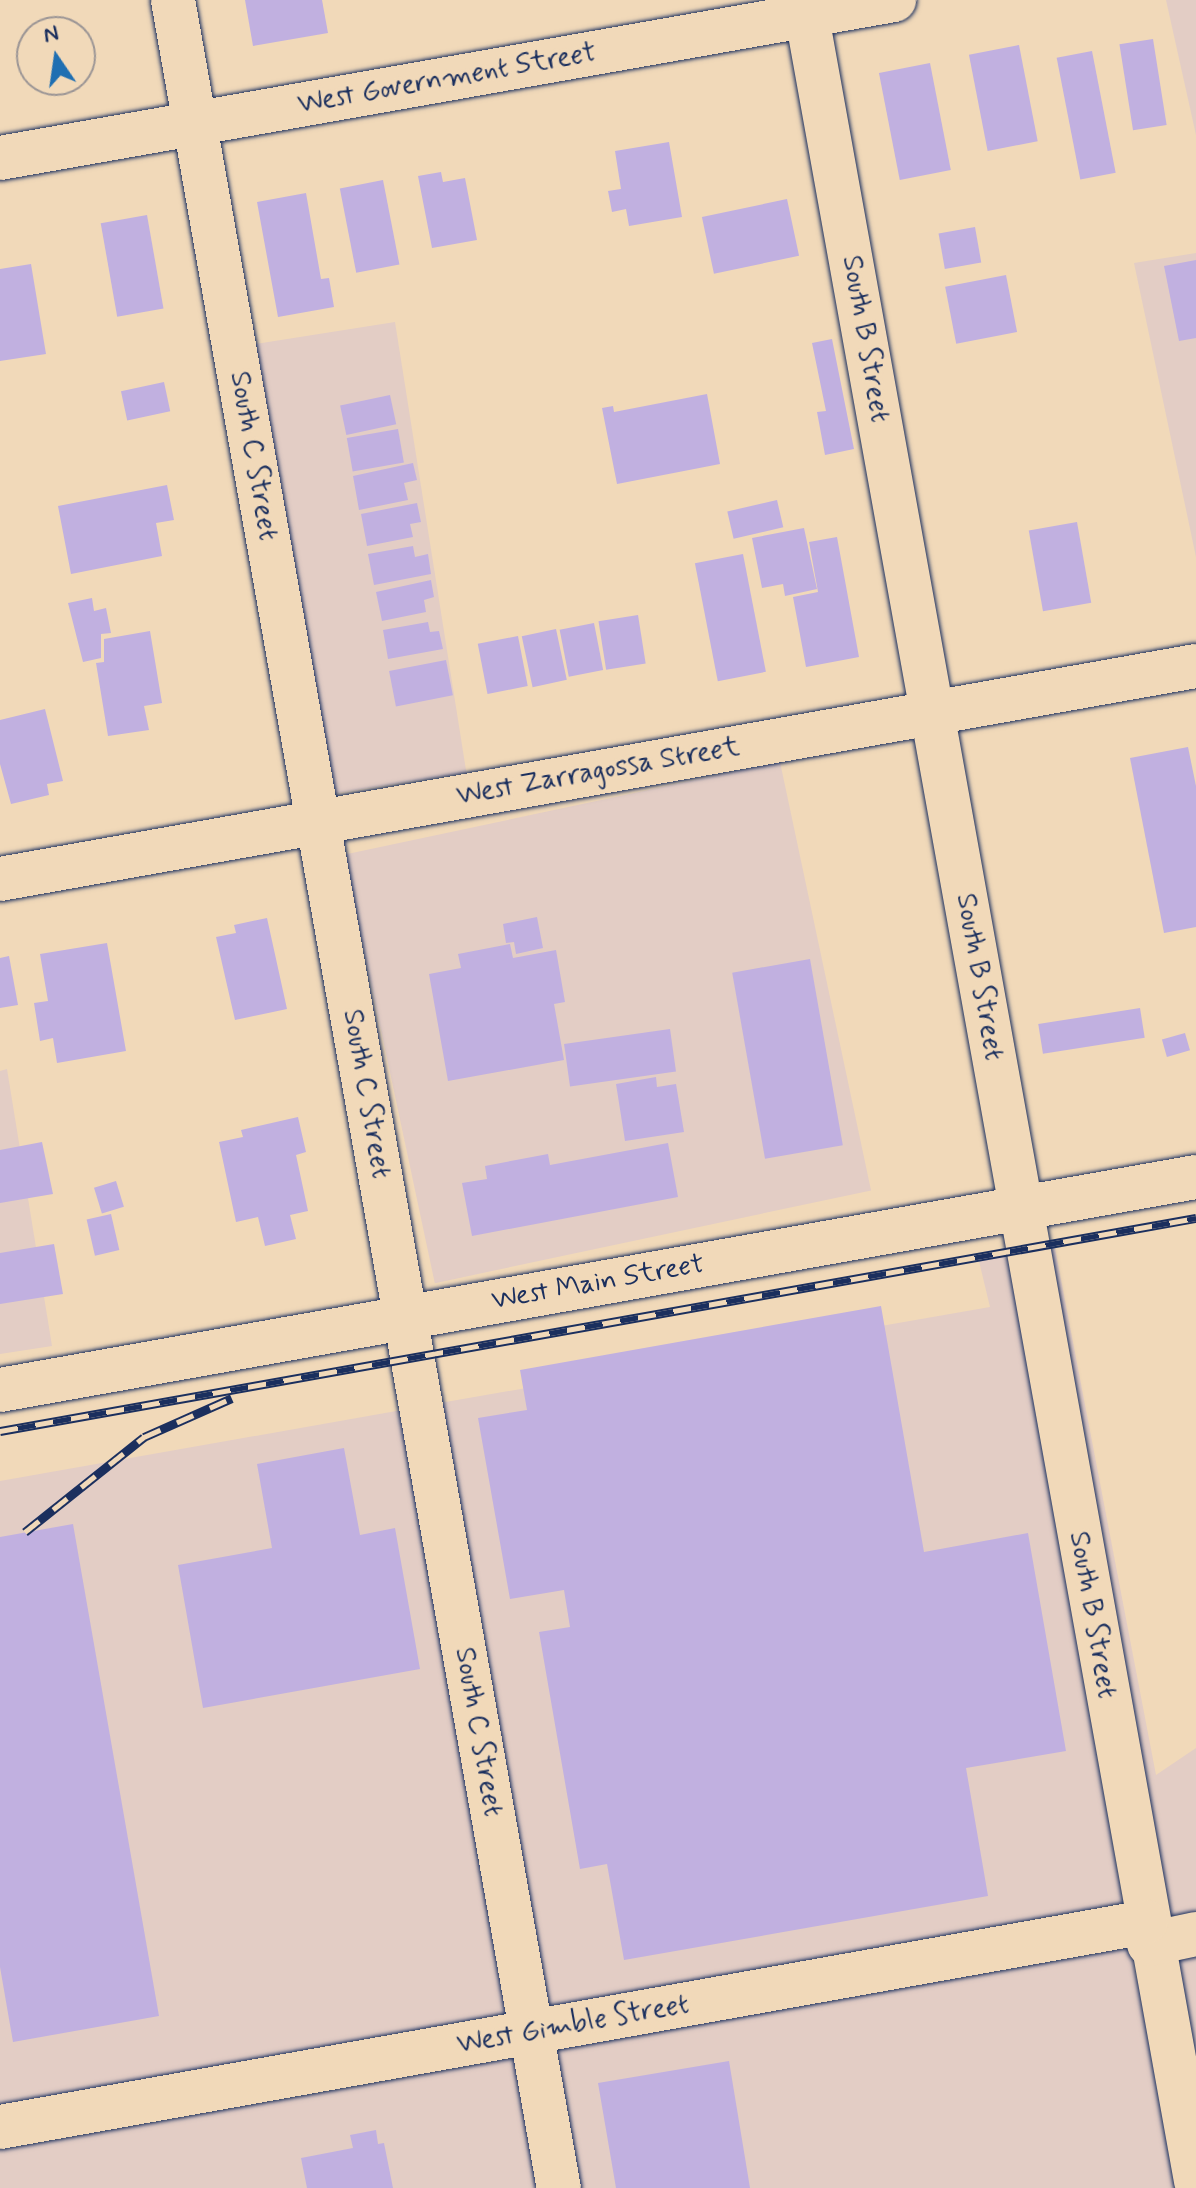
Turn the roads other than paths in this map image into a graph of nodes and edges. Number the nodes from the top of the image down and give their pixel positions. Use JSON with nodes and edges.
{"nodes":[{"id":1,"x":173,"y":0,"type":"edge"},
{"id":2,"x":894,"y":0,"type":"edge"},
{"id":3,"x":806,"y":8,"type":"edge"},
{"id":4,"x":194,"y":124,"type":"junction"},
{"id":5,"x":0,"y":158,"type":"edge"},
{"id":6,"x":1196,"y":666,"type":"edge"},
{"id":7,"x":932,"y":713,"type":"junction"},
{"id":8,"x":318,"y":821,"type":"junction"},
{"id":9,"x":0,"y":879,"type":"edge"},
{"id":10,"x":1196,"y":1177,"type":"edge"},
{"id":11,"x":1020,"y":1209,"type":"junction"},
{"id":12,"x":406,"y":1317,"type":"junction"},
{"id":13,"x":0,"y":1390,"type":"edge"},
{"id":14,"x":1196,"y":1934,"type":"edge"},
{"id":15,"x":1149,"y":1940,"type":"junction"},
{"id":16,"x":531,"y":2032,"type":"junction"},
{"id":17,"x":1184,"y":2060,"type":"edge"},
{"id":18,"x":0,"y":2127,"type":"edge"},
{"id":19,"x":1196,"y":2181,"type":"edge"},
{"id":20,"x":559,"y":2188,"type":"edge"}],
"edges":[{"from":1,"to":4,"type":"street","name":"South C Street"},
{"from":2,"to":3,"type":"street","name":"West Government Street"},
{"from":3,"to":4,"type":"street","name":"West Government Street"},
{"from":3,"to":7,"type":"street","name":"South B Street"},
{"from":4,"to":5,"type":"street","name":"West Government Street"},
{"from":4,"to":8,"type":"street","name":"South C Street"},
{"from":6,"to":7,"type":"street","name":"West Zarragossa Street"},
{"from":7,"to":8,"type":"street","name":"West Zarragossa Street"},
{"from":7,"to":11,"type":"street","name":"South B Street"},
{"from":8,"to":9,"type":"street","name":"West Zarragossa Street"},
{"from":8,"to":12,"type":"street","name":"South C Street"},
{"from":10,"to":11,"type":"street","name":"West Main Street"},
{"from":11,"to":12,"type":"street","name":"West Main Street"},
{"from":11,"to":15,"type":"street","name":"South B Street"},
{"from":12,"to":13,"type":"street","name":"West Main Street"},
{"from":12,"to":16,"type":"street","name":"South C Street"},
{"from":14,"to":15,"type":"street","name":"West Gimble Street"},
{"from":15,"to":16,"type":"street","name":"West Gimble Street"},
{"from":15,"to":17,"type":"street","name":"South B Street"},
{"from":16,"to":18,"type":"street","name":"West Gimble Street"},
{"from":16,"to":20,"type":"street","name":"South C Street"},
{"from":17,"to":19,"type":"street","name":"South B Street"}]}
